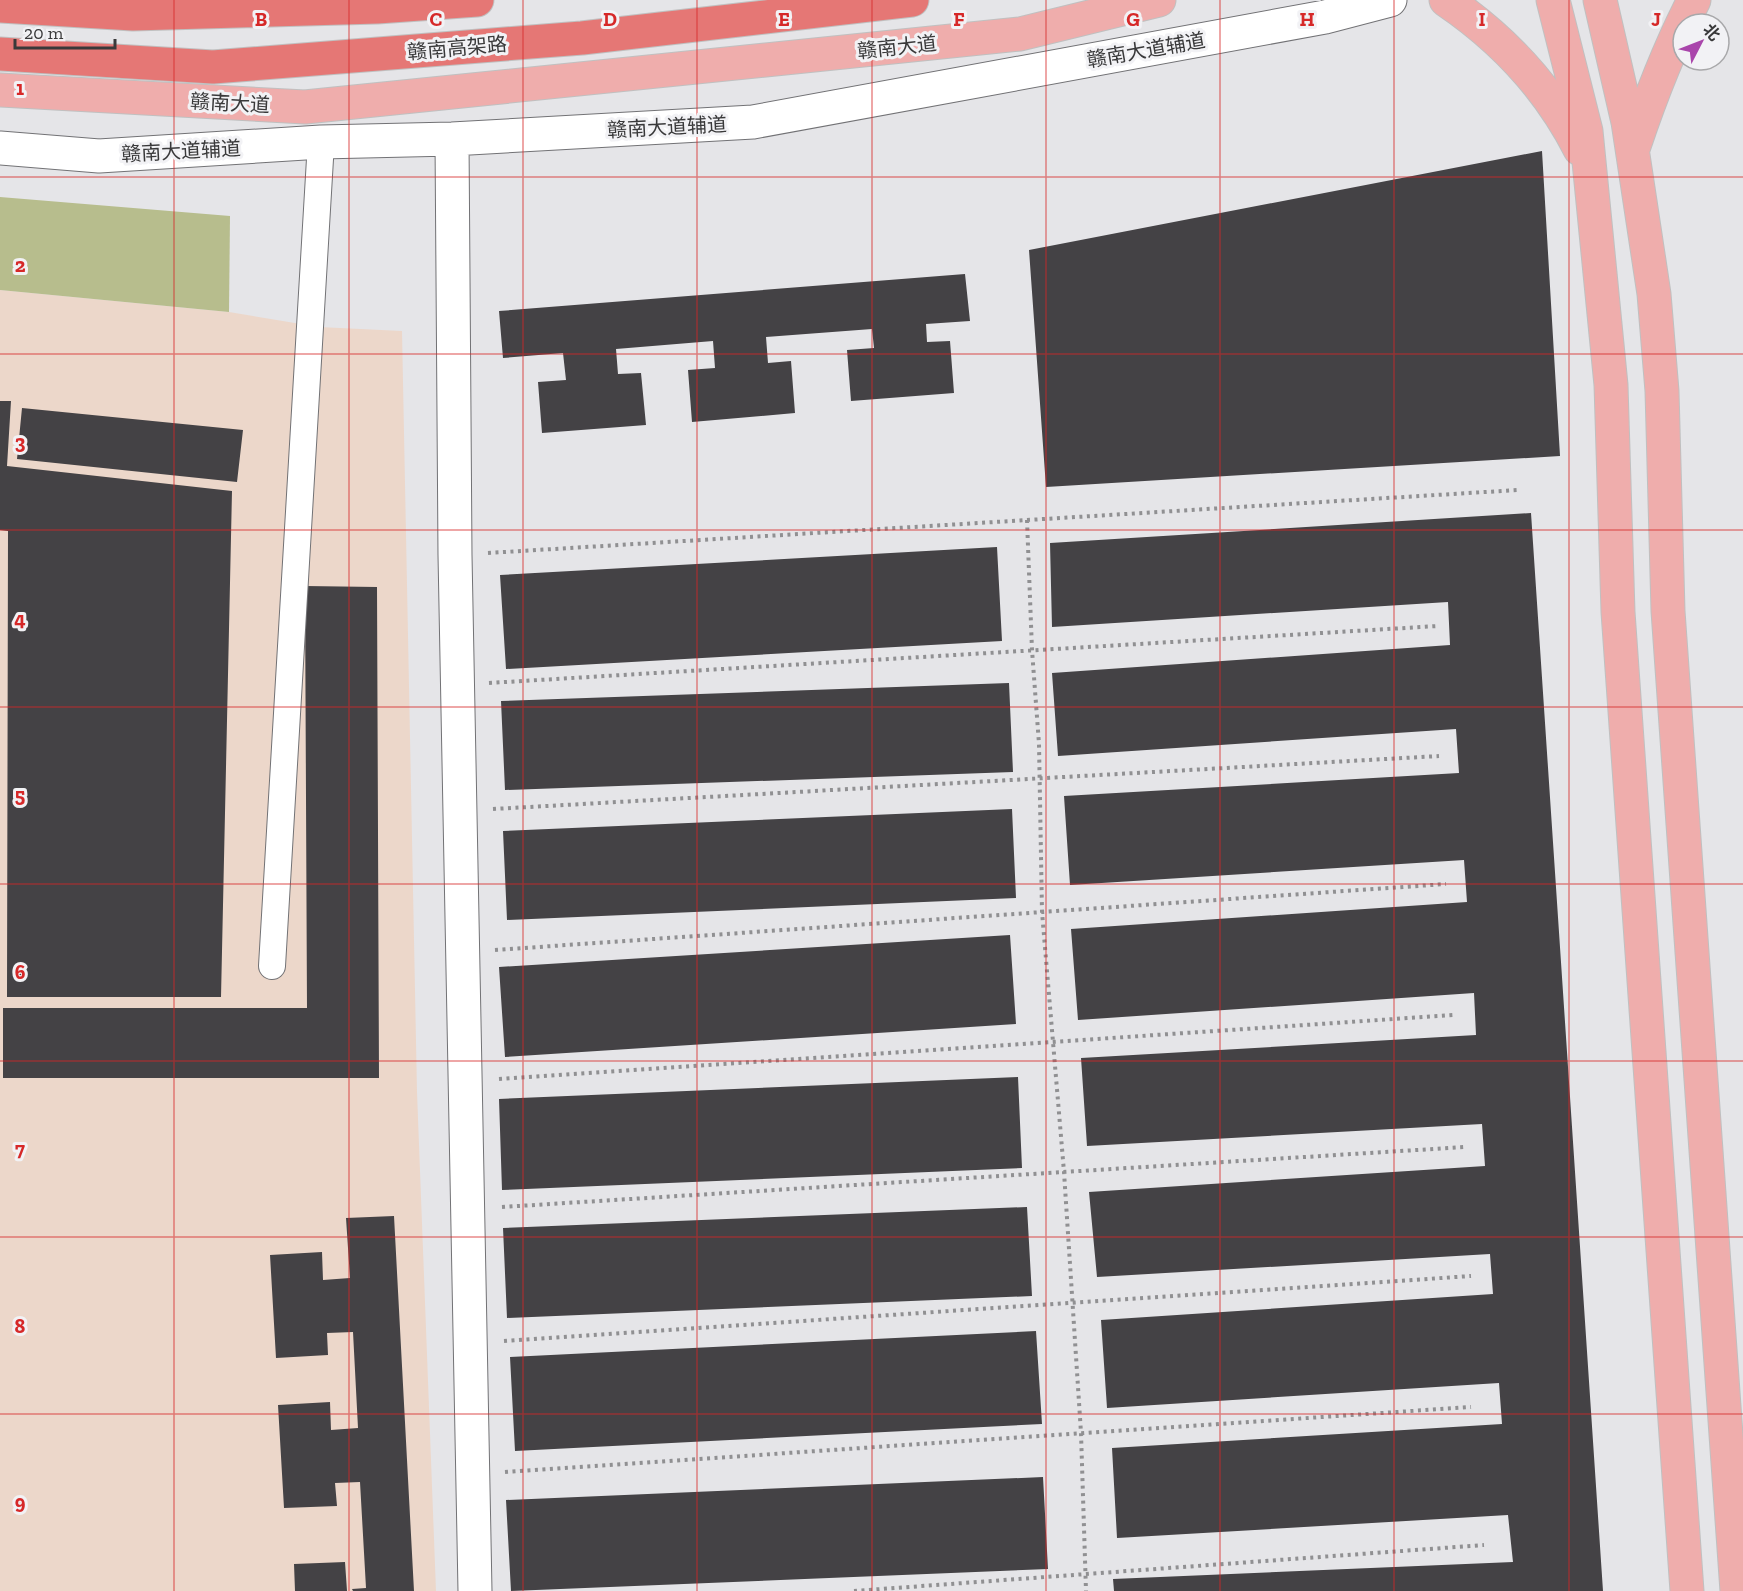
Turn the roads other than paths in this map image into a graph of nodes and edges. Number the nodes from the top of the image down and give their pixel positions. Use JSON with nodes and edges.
{"nodes":[{"id":1,"x":477,"y":0,"type":"edge"},
{"id":2,"x":912,"y":0,"type":"edge"},
{"id":3,"x":1159,"y":0,"type":"edge"},
{"id":4,"x":1390,"y":0,"type":"edge"},
{"id":5,"x":1446,"y":0,"type":"edge"},
{"id":6,"x":1554,"y":0,"type":"edge"},
{"id":7,"x":1600,"y":0,"type":"edge"},
{"id":8,"x":1694,"y":0,"type":"edge"},
{"id":9,"x":0,"y":6,"type":"edge"},
{"id":10,"x":0,"y":54,"type":"edge"},
{"id":11,"x":0,"y":90,"type":"edge"},
{"id":12,"x":452,"y":139,"type":"junction"},
{"id":13,"x":321,"y":142,"type":"junction"},
{"id":14,"x":0,"y":148,"type":"edge"},
{"id":15,"x":1633,"y":150,"type":"junction"},
{"id":16,"x":1590,"y":169,"type":"junction"},
{"id":17,"x":272,"y":966,"type":"dead end"},
{"id":18,"x":475,"y":1591,"type":"edge"},
{"id":19,"x":1687,"y":1591,"type":"edge"},
{"id":20,"x":1737,"y":1591,"type":"edge"}],
"edges":[{"from":1,"to":9,"type":"highway"},
{"from":2,"to":10,"type":"highway","name":"赣南高架路"},
{"from":3,"to":11,"type":"main road","name":"赣南大道"},
{"from":4,"to":12,"type":"street","name":"赣南大道辅道"},
{"from":5,"to":16,"type":"main road"},
{"from":6,"to":16,"type":"main road"},
{"from":7,"to":15,"type":"main road"},
{"from":8,"to":15,"type":"main road"},
{"from":12,"to":13,"type":"street","name":"赣南大道辅道"},
{"from":12,"to":18,"type":"street"},
{"from":13,"to":14,"type":"street","name":"赣南大道辅道"},
{"from":13,"to":17,"type":"street"},
{"from":15,"to":20,"type":"main road"},
{"from":16,"to":19,"type":"main road"}]}
